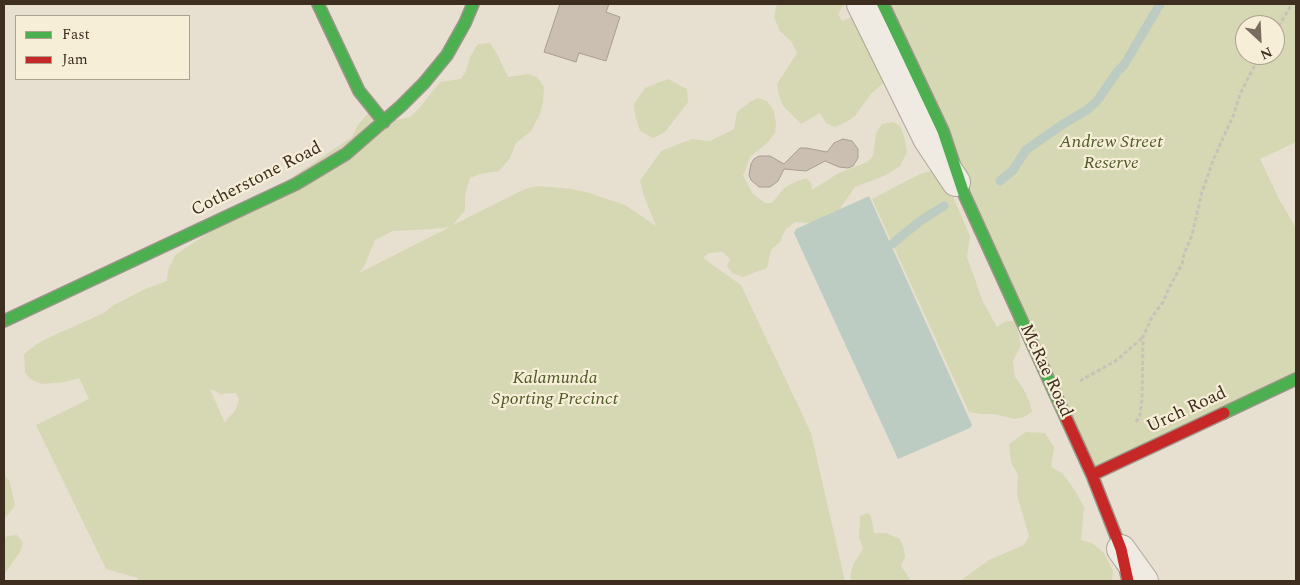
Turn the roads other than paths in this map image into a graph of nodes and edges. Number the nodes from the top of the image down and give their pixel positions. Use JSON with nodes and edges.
{"nodes":[{"id":1,"x":318,"y":4,"type":"edge"},
{"id":2,"x":473,"y":4,"type":"edge"},
{"id":3,"x":861,"y":4,"type":"edge"},
{"id":4,"x":883,"y":4,"type":"edge"},
{"id":5,"x":384,"y":122,"type":"junction"},
{"id":6,"x":964,"y":194,"type":"junction"},
{"id":7,"x":4,"y":321,"type":"edge"},
{"id":8,"x":1296,"y":379,"type":"edge"},
{"id":9,"x":1092,"y":475,"type":"junction"},
{"id":10,"x":1121,"y":549,"type":"junction"},
{"id":11,"x":1128,"y":581,"type":"edge"},
{"id":12,"x":1144,"y":581,"type":"edge"}],
"edges":[{"from":1,"to":5,"type":"street"},
{"from":2,"to":5,"type":"street","name":"Cotherstone Road"},
{"from":3,"to":6,"type":"street","name":"McRae Road"},
{"from":4,"to":6,"type":"street","name":"McRae Road"},
{"from":5,"to":7,"type":"street","name":"Cotherstone Road"},
{"from":6,"to":9,"type":"street","name":"McRae Road"},
{"from":8,"to":9,"type":"street","name":"Urch Road"},
{"from":9,"to":10,"type":"street","name":"McRae Road"},
{"from":10,"to":11,"type":"street","name":"McRae Road"},
{"from":10,"to":12,"type":"street","name":"McRae Road"}]}
